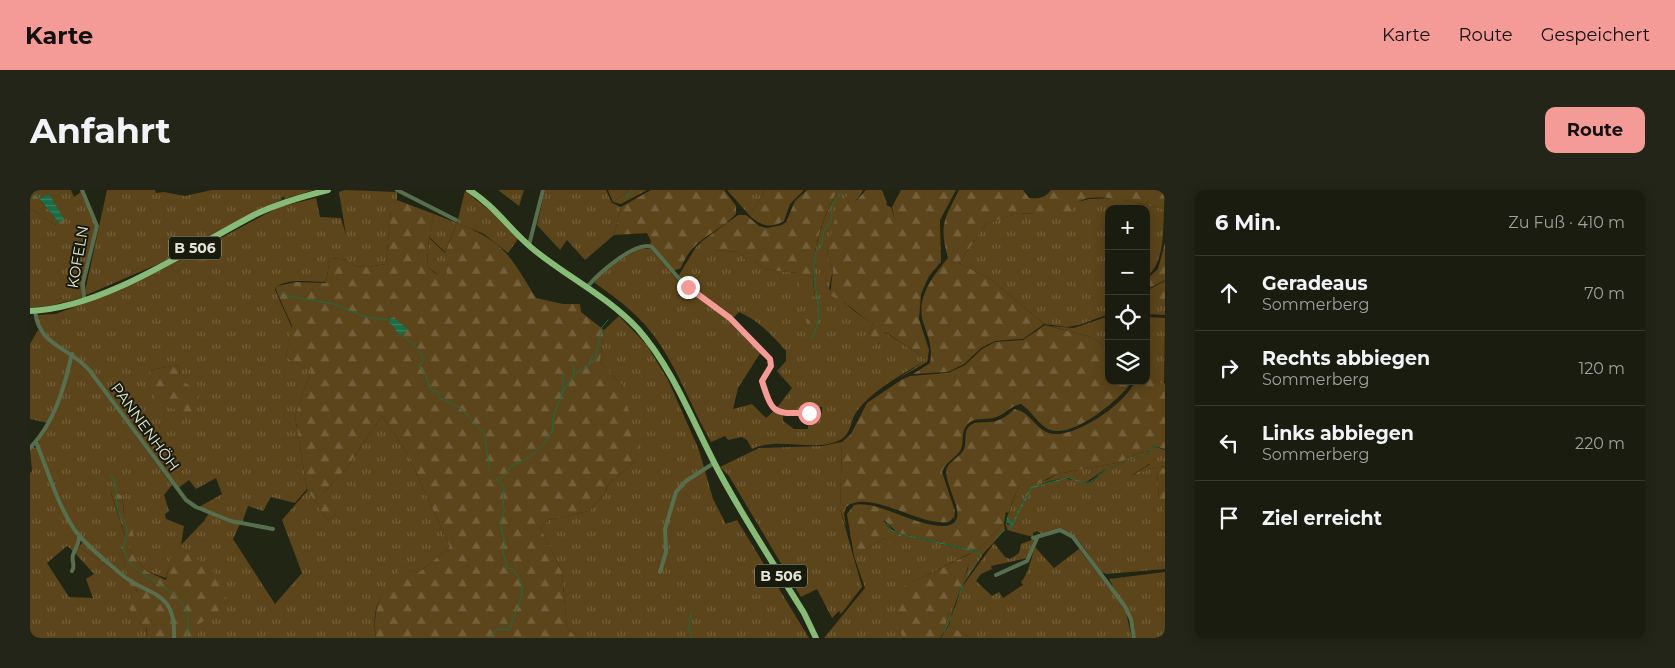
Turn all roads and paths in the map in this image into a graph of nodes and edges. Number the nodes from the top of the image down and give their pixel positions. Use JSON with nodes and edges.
{"nodes":[{"id":1,"x":82,"y":190,"type":"edge"},
{"id":2,"x":328,"y":190,"type":"edge"},
{"id":3,"x":396,"y":190,"type":"edge"},
{"id":4,"x":469,"y":190,"type":"edge"},
{"id":5,"x":543,"y":190,"type":"edge"},
{"id":6,"x":456,"y":220,"type":"dead end"},
{"id":7,"x":529,"y":245,"type":"junction"},
{"id":8,"x":588,"y":286,"type":"junction"},
{"id":9,"x":84,"y":301,"type":"junction"},
{"id":10,"x":33,"y":311,"type":"edge"},
{"id":11,"x":72,"y":354,"type":"junction"},
{"id":12,"x":814,"y":415,"type":"dead end"},
{"id":13,"x":36,"y":442,"type":"junction"},
{"id":14,"x":30,"y":448,"type":"edge"},
{"id":15,"x":717,"y":467,"type":"junction"},
{"id":16,"x":273,"y":529,"type":"dead end"},
{"id":17,"x":79,"y":535,"type":"junction"},
{"id":18,"x":72,"y":572,"type":"dead end"},
{"id":19,"x":660,"y":572,"type":"dead end"},
{"id":20,"x":996,"y":575,"type":"dead end"},
{"id":21,"x":174,"y":638,"type":"edge"},
{"id":22,"x":816,"y":638,"type":"edge"},
{"id":23,"x":1134,"y":638,"type":"edge"}],
"edges":[{"from":1,"to":9,"type":"street","name":"KOFELN"},
{"from":2,"to":9,"type":"main road","number":"B 506"},
{"from":3,"to":6,"type":"street"},
{"from":4,"to":7,"type":"main road","number":"B 506"},
{"from":5,"to":7,"type":"street"},
{"from":7,"to":8,"type":"main road","number":"B 506"},
{"from":8,"to":12,"type":"street"},
{"from":8,"to":15,"type":"main road","number":"B 506"},
{"from":9,"to":10,"type":"main road","number":"B 506"},
{"from":10,"to":11,"type":"street","name":"PANNENHÖH"},
{"from":11,"to":13,"type":"street"},
{"from":11,"to":16,"type":"street","name":"PANNENHÖH"},
{"from":13,"to":14,"type":"street"},
{"from":13,"to":17,"type":"street"},
{"from":15,"to":19,"type":"street"},
{"from":15,"to":22,"type":"main road","number":"B 506"},
{"from":17,"to":18,"type":"street"},
{"from":17,"to":21,"type":"street"},
{"from":20,"to":23,"type":"street"}]}
